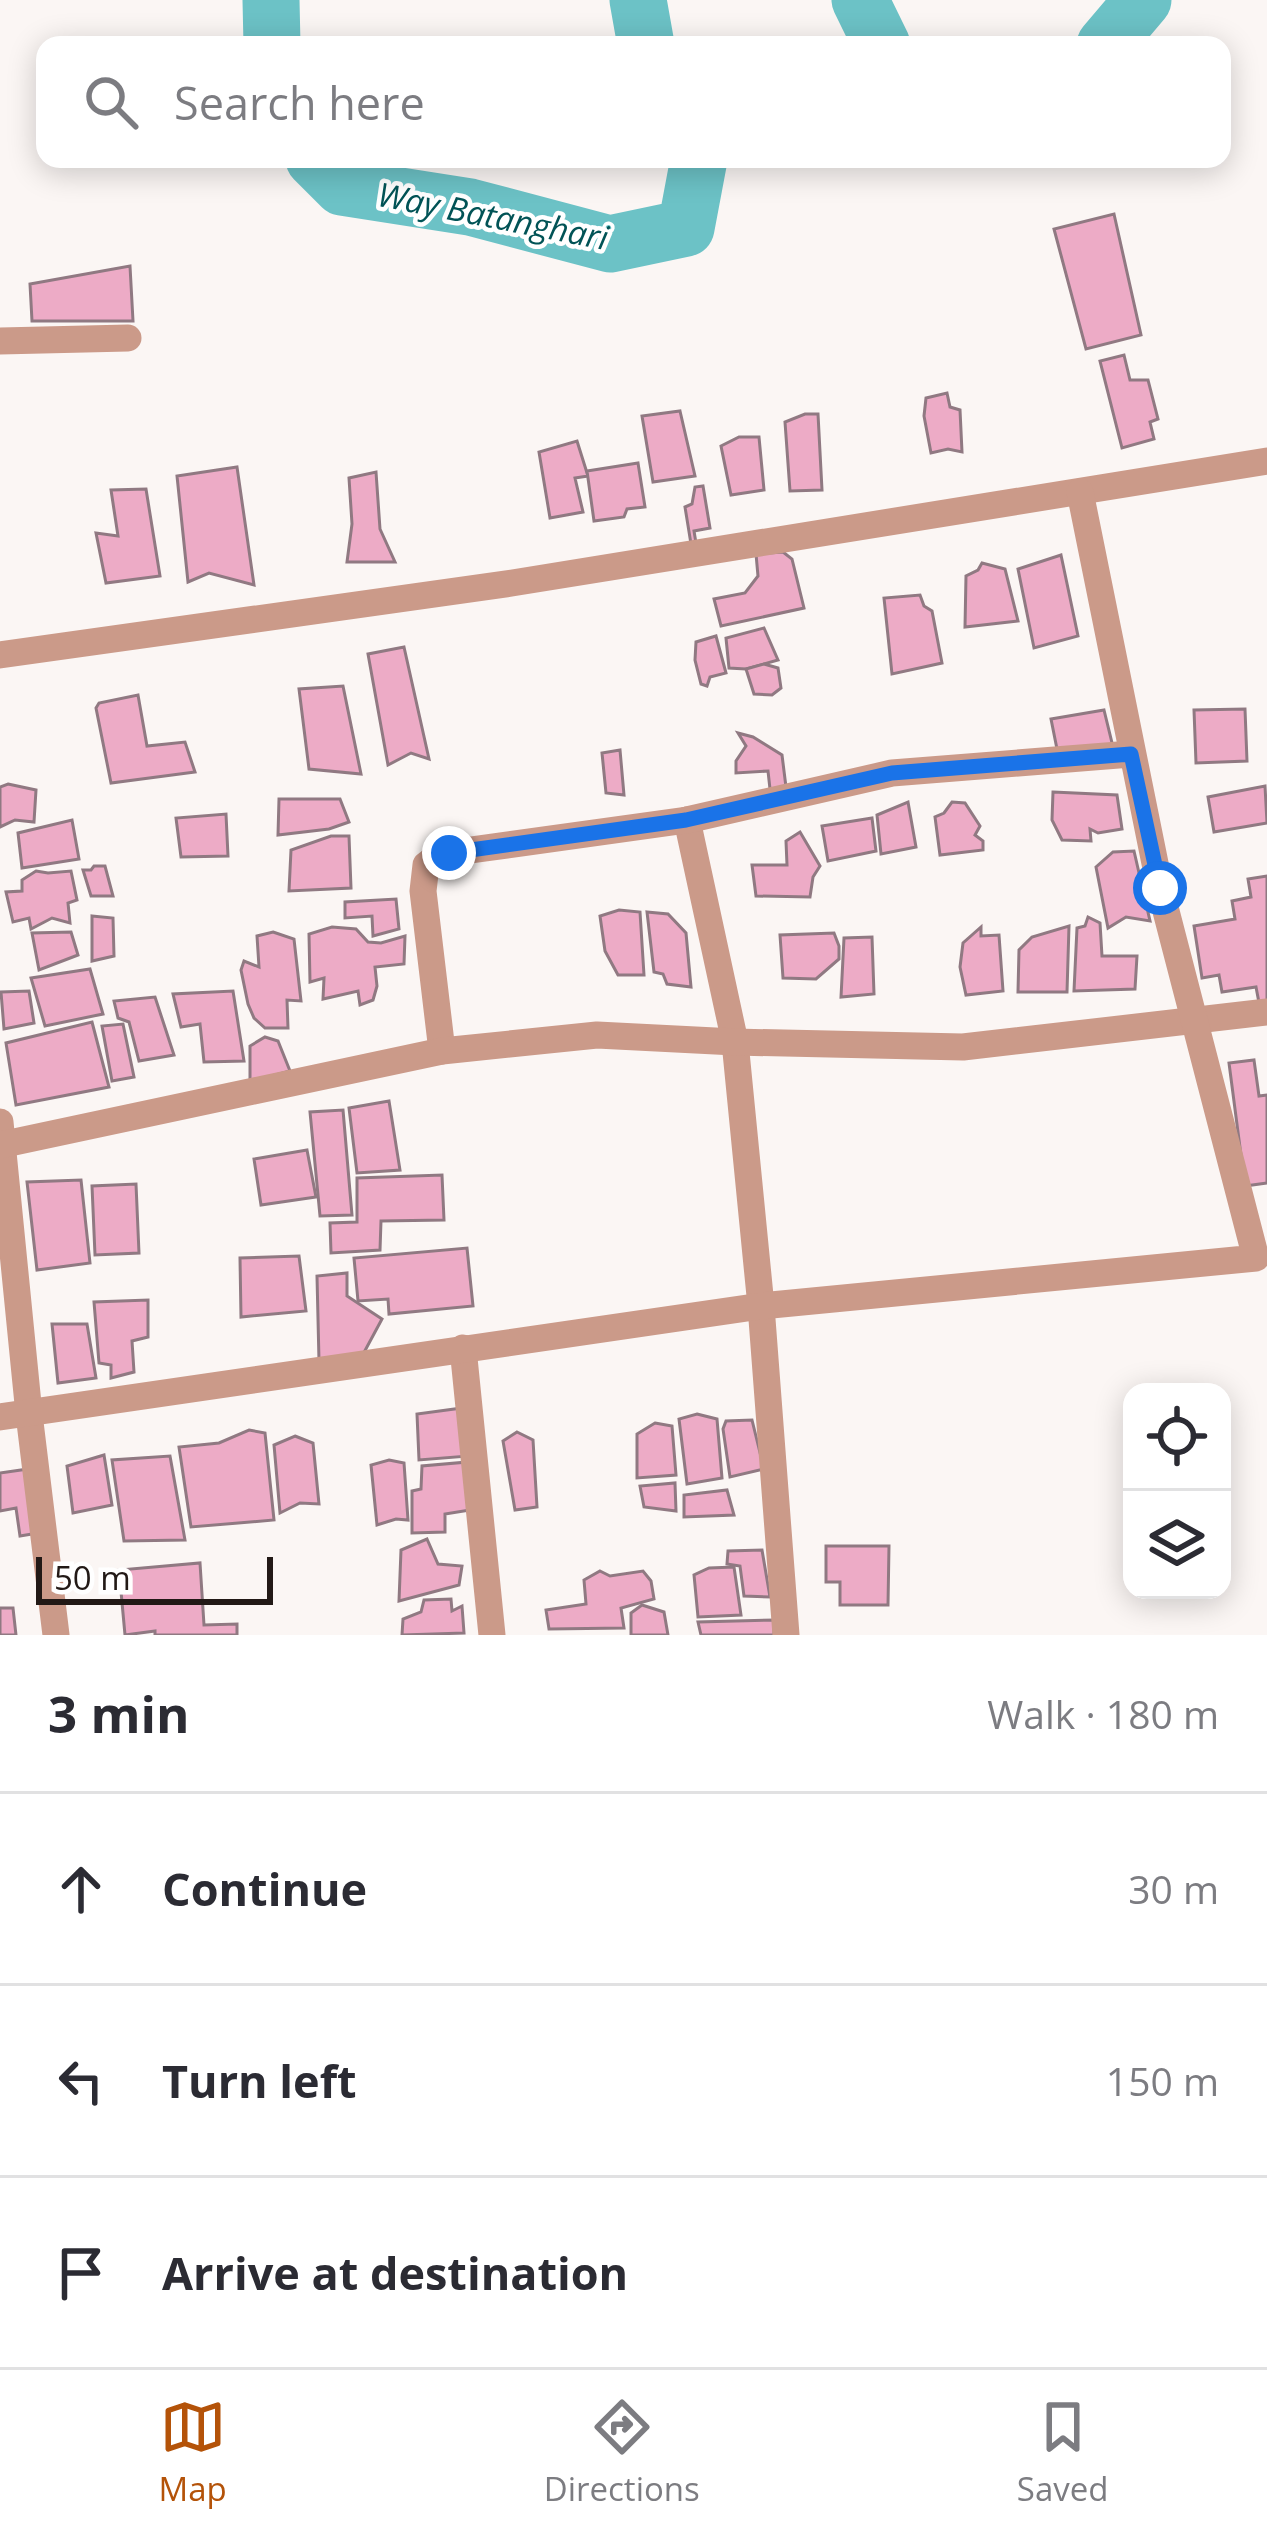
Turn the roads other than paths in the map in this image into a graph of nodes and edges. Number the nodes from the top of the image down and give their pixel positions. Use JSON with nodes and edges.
{"nodes":[{"id":1,"x":128,"y":338,"type":"dead end"},
{"id":2,"x":0,"y":341,"type":"edge"},
{"id":3,"x":1267,"y":461,"type":"edge"},
{"id":4,"x":1080,"y":492,"type":"junction"},
{"id":5,"x":0,"y":655,"type":"edge"},
{"id":6,"x":1131,"y":754,"type":"junction"},
{"id":7,"x":686,"y":820,"type":"junction"},
{"id":8,"x":1267,"y":1012,"type":"edge"},
{"id":9,"x":1195,"y":1018,"type":"junction"},
{"id":10,"x":735,"y":1042,"type":"junction"},
{"id":11,"x":442,"y":1051,"type":"junction"},
{"id":12,"x":1,"y":1137,"type":"edge"},
{"id":13,"x":1262,"y":1257,"type":"edge"},
{"id":14,"x":761,"y":1306,"type":"junction"},
{"id":15,"x":463,"y":1348,"type":"junction"},
{"id":16,"x":14,"y":1416,"type":"edge"},
{"id":17,"x":56,"y":1635,"type":"edge"},
{"id":18,"x":492,"y":1635,"type":"edge"},
{"id":19,"x":786,"y":1635,"type":"edge"}],
"edges":[{"from":1,"to":2,"type":"street"},
{"from":3,"to":4,"type":"street"},
{"from":4,"to":5,"type":"street"},
{"from":4,"to":6,"type":"street"},
{"from":6,"to":7,"type":"street"},
{"from":6,"to":9,"type":"street"},
{"from":7,"to":10,"type":"street"},
{"from":7,"to":11,"type":"street"},
{"from":8,"to":9,"type":"street"},
{"from":9,"to":10,"type":"street"},
{"from":9,"to":13,"type":"street"},
{"from":10,"to":11,"type":"street"},
{"from":10,"to":14,"type":"street"},
{"from":11,"to":12,"type":"street"},
{"from":12,"to":16,"type":"street"},
{"from":13,"to":14,"type":"street"},
{"from":14,"to":15,"type":"street"},
{"from":14,"to":19,"type":"street"},
{"from":15,"to":16,"type":"street"},
{"from":15,"to":18,"type":"street"},
{"from":16,"to":17,"type":"street"}]}
